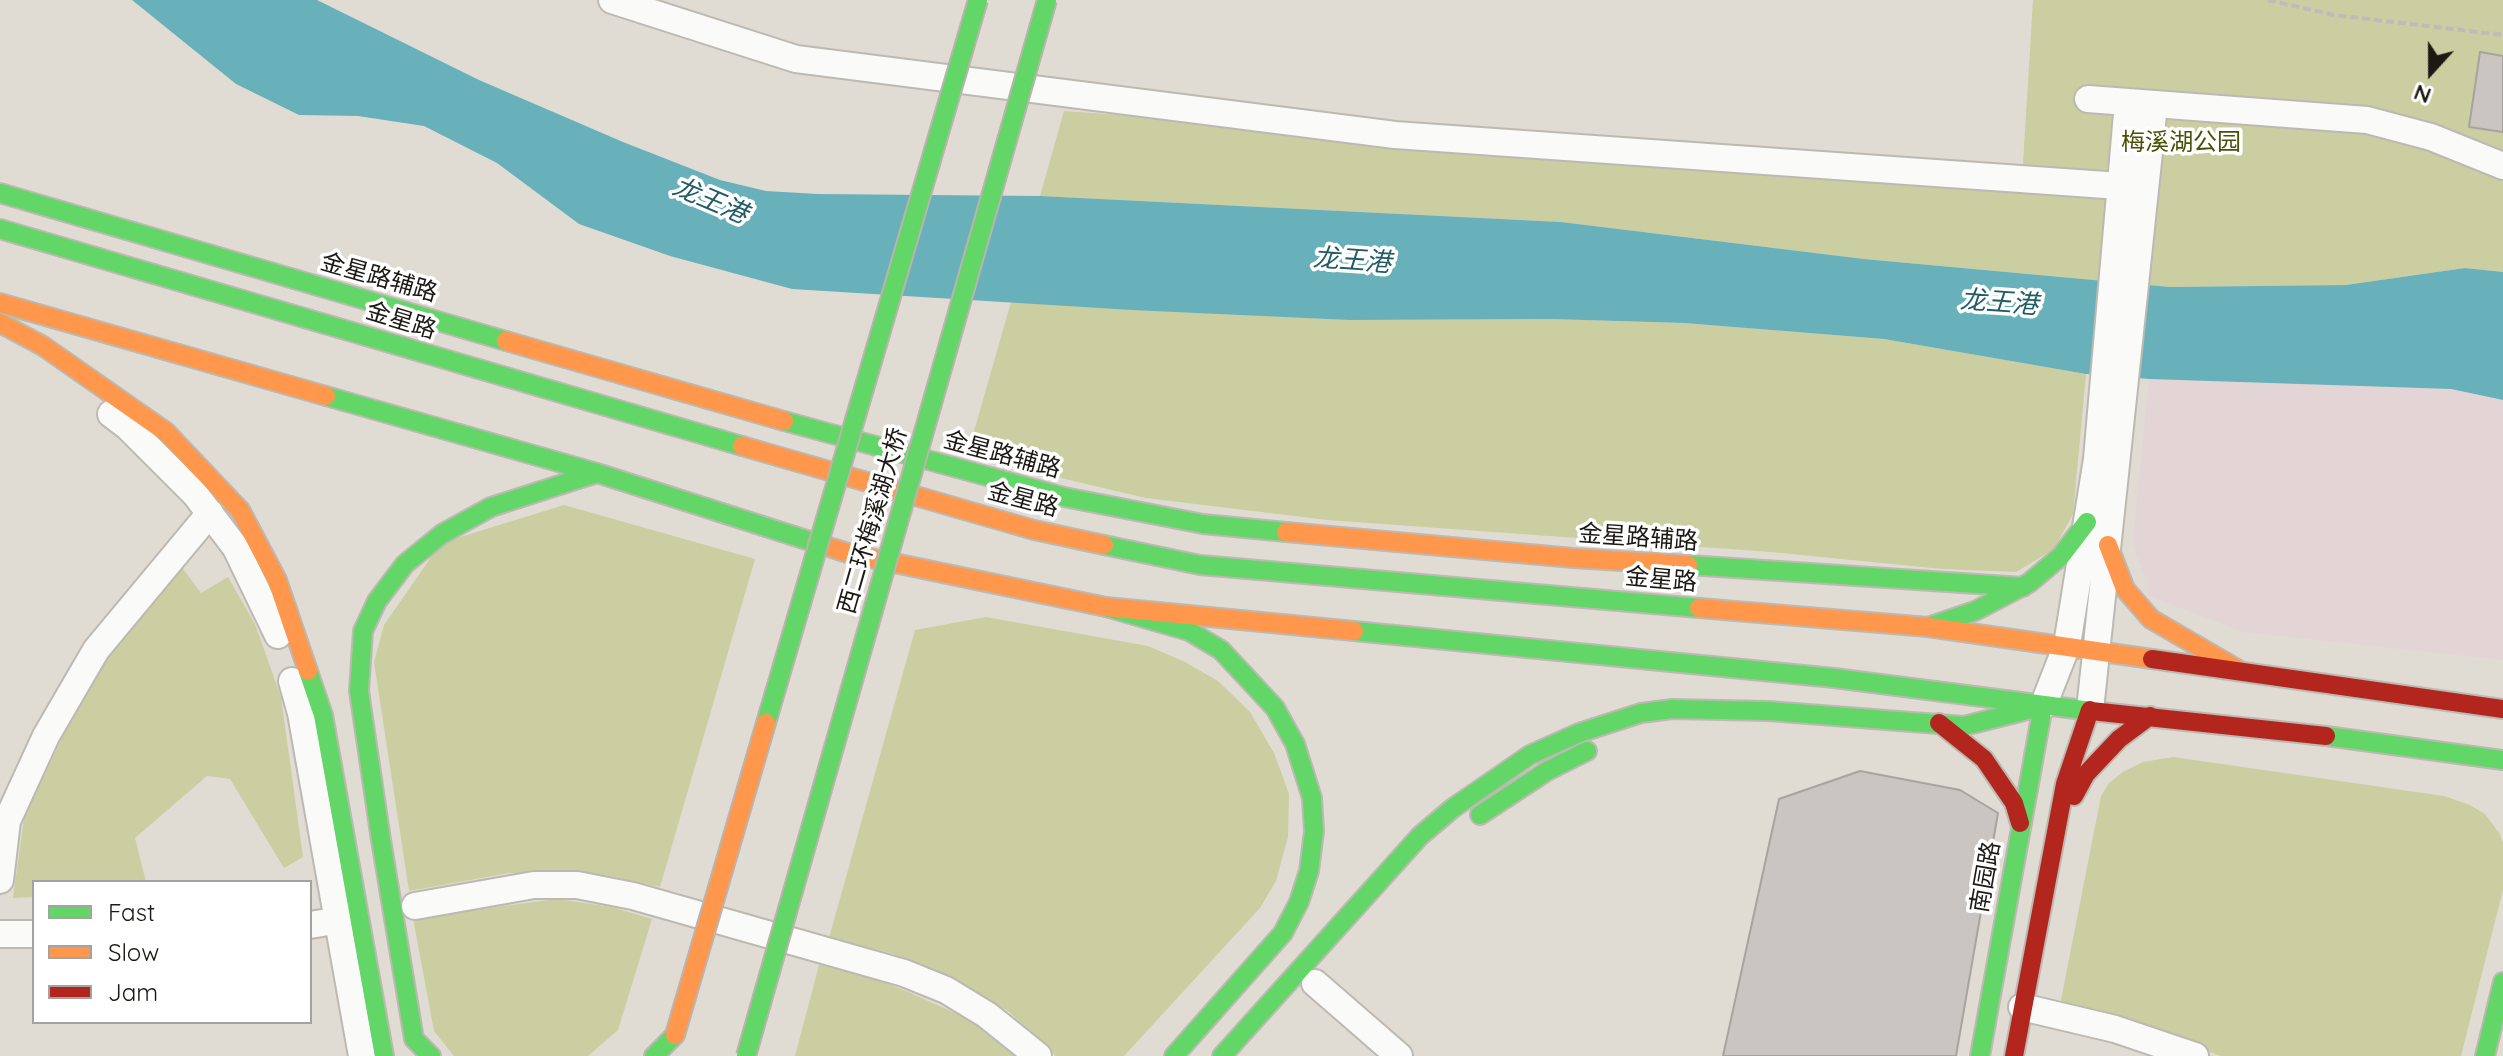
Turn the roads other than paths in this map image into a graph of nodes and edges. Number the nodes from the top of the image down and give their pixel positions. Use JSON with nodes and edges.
{"nodes":[{"id":1,"x":612,"y":0,"type":"edge"},
{"id":2,"x":978,"y":0,"type":"edge"},
{"id":3,"x":1047,"y":0,"type":"edge"},
{"id":4,"x":2088,"y":99,"type":"dead end"},
{"id":5,"x":2141,"y":103,"type":"junction"},
{"id":6,"x":2503,"y":166,"type":"edge"},
{"id":7,"x":2120,"y":186,"type":"junction"},
{"id":8,"x":0,"y":193,"type":"edge"},
{"id":9,"x":0,"y":229,"type":"edge"},
{"id":10,"x":0,"y":303,"type":"edge"},
{"id":11,"x":0,"y":323,"type":"edge"},
{"id":12,"x":0,"y":330,"type":"edge"},
{"id":13,"x":2107,"y":462,"type":"junction"},
{"id":14,"x":597,"y":473,"type":"junction"},
{"id":15,"x":210,"y":513,"type":"junction"},
{"id":16,"x":2087,"y":522,"type":"junction"},
{"id":17,"x":2108,"y":545,"type":"junction"},
{"id":18,"x":2023,"y":587,"type":"junction"},
{"id":19,"x":1106,"y":607,"type":"junction"},
{"id":20,"x":1928,"y":627,"type":"junction"},
{"id":21,"x":2067,"y":645,"type":"junction"},
{"id":22,"x":2097,"y":649,"type":"junction"},
{"id":23,"x":2239,"y":670,"type":"junction"},
{"id":24,"x":2043,"y":706,"type":"junction"},
{"id":25,"x":2503,"y":709,"type":"edge"},
{"id":26,"x":1722,"y":710,"type":"junction"},
{"id":27,"x":2090,"y":710,"type":"junction"},
{"id":28,"x":2150,"y":716,"type":"junction"},
{"id":29,"x":1939,"y":723,"type":"junction"},
{"id":30,"x":2471,"y":756,"type":"junction"},
{"id":31,"x":2503,"y":760,"type":"edge"},
{"id":32,"x":2503,"y":776,"type":"edge"},
{"id":33,"x":1468,"y":823,"type":"dead end"},
{"id":34,"x":2020,"y":823,"type":"junction"},
{"id":35,"x":2057,"y":826,"type":"junction"},
{"id":36,"x":0,"y":880,"type":"edge"},
{"id":37,"x":415,"y":906,"type":"dead end"},
{"id":38,"x":342,"y":920,"type":"junction"},
{"id":39,"x":312,"y":925,"type":"edge"},
{"id":40,"x":0,"y":934,"type":"edge"},
{"id":41,"x":32,"y":934,"type":"edge"},
{"id":42,"x":2503,"y":982,"type":"edge"},
{"id":43,"x":1315,"y":983,"type":"dead end"},
{"id":44,"x":2022,"y":1007,"type":"junction"},
{"id":45,"x":2503,"y":1031,"type":"edge"},
{"id":46,"x":675,"y":1035,"type":"junction"},
{"id":47,"x":362,"y":1056,"type":"edge"},
{"id":48,"x":384,"y":1056,"type":"edge"},
{"id":49,"x":431,"y":1056,"type":"edge"},
{"id":50,"x":654,"y":1056,"type":"edge"},
{"id":51,"x":669,"y":1056,"type":"edge"},
{"id":52,"x":746,"y":1056,"type":"edge"},
{"id":53,"x":1038,"y":1056,"type":"edge"},
{"id":54,"x":1174,"y":1056,"type":"edge"},
{"id":55,"x":1222,"y":1056,"type":"edge"},
{"id":56,"x":1399,"y":1056,"type":"edge"},
{"id":57,"x":1980,"y":1056,"type":"edge"},
{"id":58,"x":2014,"y":1056,"type":"edge"},
{"id":59,"x":2195,"y":1056,"type":"edge"},
{"id":60,"x":2485,"y":1056,"type":"edge"},
{"id":61,"x":2497,"y":1056,"type":"edge"}],
"edges":[{"from":1,"to":7,"type":"street"},
{"from":2,"to":46,"type":"main road","name":"西二环梅溪湖大桥","bridge":true},
{"from":3,"to":52,"type":"main road","name":"西二环梅溪湖大桥","bridge":true},
{"from":4,"to":5,"type":"street"},
{"from":5,"to":6,"type":"street"},
{"from":5,"to":7,"type":"street"},
{"from":5,"to":13,"type":"street"},
{"from":7,"to":13,"type":"street"},
{"from":8,"to":18,"type":"main road","name":"金星路辅路"},
{"from":9,"to":20,"type":"main road","name":"金星路"},
{"from":10,"to":14,"type":"main road"},
{"from":11,"to":48,"type":"main road"},
{"from":12,"to":15,"type":"street"},
{"from":13,"to":16,"type":"street"},
{"from":13,"to":17,"type":"street"},
{"from":14,"to":19,"type":"main road"},
{"from":14,"to":49,"type":"main road"},
{"from":15,"to":36,"type":"street"},
{"from":15,"to":38,"type":"street"},
{"from":16,"to":18,"type":"main road"},
{"from":16,"to":21,"type":"street"},
{"from":17,"to":22,"type":"street"},
{"from":17,"to":23,"type":"main road"},
{"from":18,"to":20,"type":"main road"},
{"from":19,"to":24,"type":"main road"},
{"from":19,"to":54,"type":"main road"},
{"from":20,"to":21,"type":"main road","name":"金星路"},
{"from":21,"to":22,"type":"main road","name":"金星路"},
{"from":21,"to":24,"type":"street"},
{"from":22,"to":23,"type":"main road","name":"金星路"},
{"from":22,"to":27,"type":"street"},
{"from":23,"to":25,"type":"main road","name":"金星路"},
{"from":24,"to":27,"type":"main road"},
{"from":24,"to":29,"type":"main road"},
{"from":24,"to":34,"type":"main road","name":"南园路"},
{"from":26,"to":29,"type":"main road"},
{"from":26,"to":33,"type":"main road"},
{"from":26,"to":55,"type":"main road"},
{"from":27,"to":28,"type":"main road"},
{"from":27,"to":35,"type":"main road"},
{"from":28,"to":30,"type":"main road"},
{"from":28,"to":35,"type":"main road"},
{"from":29,"to":34,"type":"main road"},
{"from":30,"to":31,"type":"main road"},
{"from":30,"to":32,"type":"main road"},
{"from":34,"to":57,"type":"main road","name":"南园路"},
{"from":35,"to":44,"type":"main road"},
{"from":37,"to":53,"type":"street"},
{"from":38,"to":39,"type":"street"},
{"from":38,"to":47,"type":"street"},
{"from":40,"to":41,"type":"street"},
{"from":42,"to":60,"type":"main road"},
{"from":43,"to":56,"type":"street"},
{"from":44,"to":58,"type":"main road"},
{"from":44,"to":59,"type":"street"},
{"from":45,"to":61,"type":"main road"},
{"from":46,"to":50,"type":"main road"},
{"from":46,"to":51,"type":"main road","name":"西二环梅溪湖大桥"}]}
